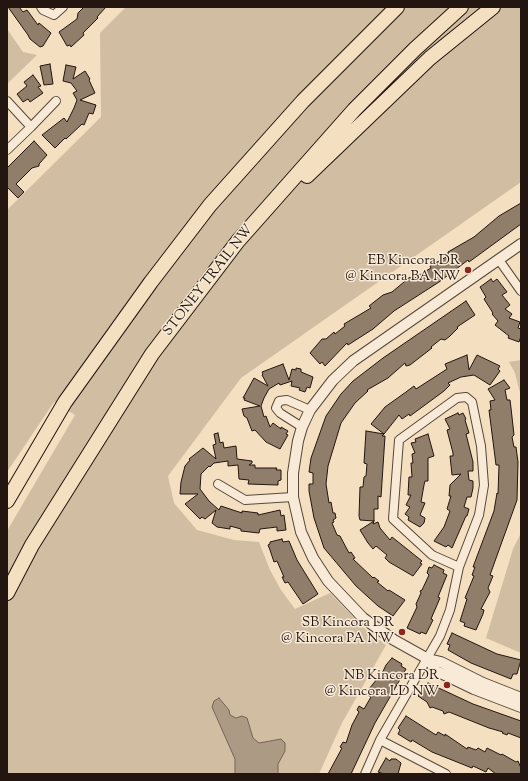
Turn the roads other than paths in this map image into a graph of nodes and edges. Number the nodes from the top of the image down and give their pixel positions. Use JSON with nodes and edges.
{"nodes":[{"id":1,"x":41,"y":7,"type":"edge"},
{"id":2,"x":64,"y":7,"type":"edge"},
{"id":3,"x":385,"y":7,"type":"edge"},
{"id":4,"x":397,"y":7,"type":"edge"},
{"id":5,"x":461,"y":7,"type":"edge"},
{"id":6,"x":493,"y":7,"type":"edge"},
{"id":7,"x":56,"y":101,"type":"dead end"},
{"id":8,"x":303,"y":101,"type":"junction"},
{"id":9,"x":7,"y":102,"type":"edge"},
{"id":10,"x":31,"y":127,"type":"junction"},
{"id":11,"x":7,"y":150,"type":"edge"},
{"id":12,"x":521,"y":244,"type":"edge"},
{"id":13,"x":499,"y":260,"type":"junction"},
{"id":14,"x":521,"y":291,"type":"edge"},
{"id":15,"x":152,"y":354,"type":"junction"},
{"id":16,"x":65,"y":402,"type":"junction"},
{"id":17,"x":310,"y":410,"type":"junction"},
{"id":18,"x":302,"y":427,"type":"junction"},
{"id":19,"x":218,"y":484,"type":"dead end"},
{"id":20,"x":7,"y":487,"type":"edge"},
{"id":21,"x":293,"y":497,"type":"junction"},
{"id":22,"x":7,"y":502,"type":"edge"},
{"id":23,"x":32,"y":545,"type":"junction"},
{"id":24,"x":459,"y":567,"type":"junction"},
{"id":25,"x":7,"y":593,"type":"edge"},
{"id":26,"x":7,"y":604,"type":"edge"},
{"id":27,"x":428,"y":660,"type":"junction"},
{"id":28,"x":521,"y":698,"type":"edge"},
{"id":29,"x":521,"y":707,"type":"edge"},
{"id":30,"x":380,"y":740,"type":"junction"},
{"id":31,"x":365,"y":774,"type":"edge"},
{"id":32,"x":446,"y":774,"type":"edge"}],
"edges":[{"from":1,"to":2,"type":"street"},
{"from":3,"to":8,"type":"highway"},
{"from":4,"to":8,"type":"highway"},
{"from":5,"to":15,"type":"highway","name":"STONEY TRAIL NW"},
{"from":6,"to":15,"type":"highway"},
{"from":7,"to":10,"type":"street"},
{"from":8,"to":16,"type":"highway"},
{"from":9,"to":10,"type":"street"},
{"from":10,"to":11,"type":"street"},
{"from":12,"to":13,"type":"street"},
{"from":13,"to":14,"type":"street"},
{"from":13,"to":17,"type":"street"},
{"from":15,"to":23,"type":"highway","name":"STONEY TRAIL NW"},
{"from":16,"to":20,"type":"highway"},
{"from":16,"to":22,"type":"highway"},
{"from":17,"to":18,"type":"street"},
{"from":17,"to":18,"type":"street"},
{"from":18,"to":21,"type":"street"},
{"from":19,"to":21,"type":"street"},
{"from":21,"to":27,"type":"street"},
{"from":23,"to":25,"type":"highway","name":"STONEY TRAIL NW"},
{"from":23,"to":26,"type":"highway"},
{"from":24,"to":24,"type":"street"},
{"from":24,"to":27,"type":"street"},
{"from":27,"to":28,"type":"street"},
{"from":27,"to":29,"type":"street"},
{"from":27,"to":30,"type":"street"},
{"from":30,"to":31,"type":"street"},
{"from":30,"to":32,"type":"street"}]}
